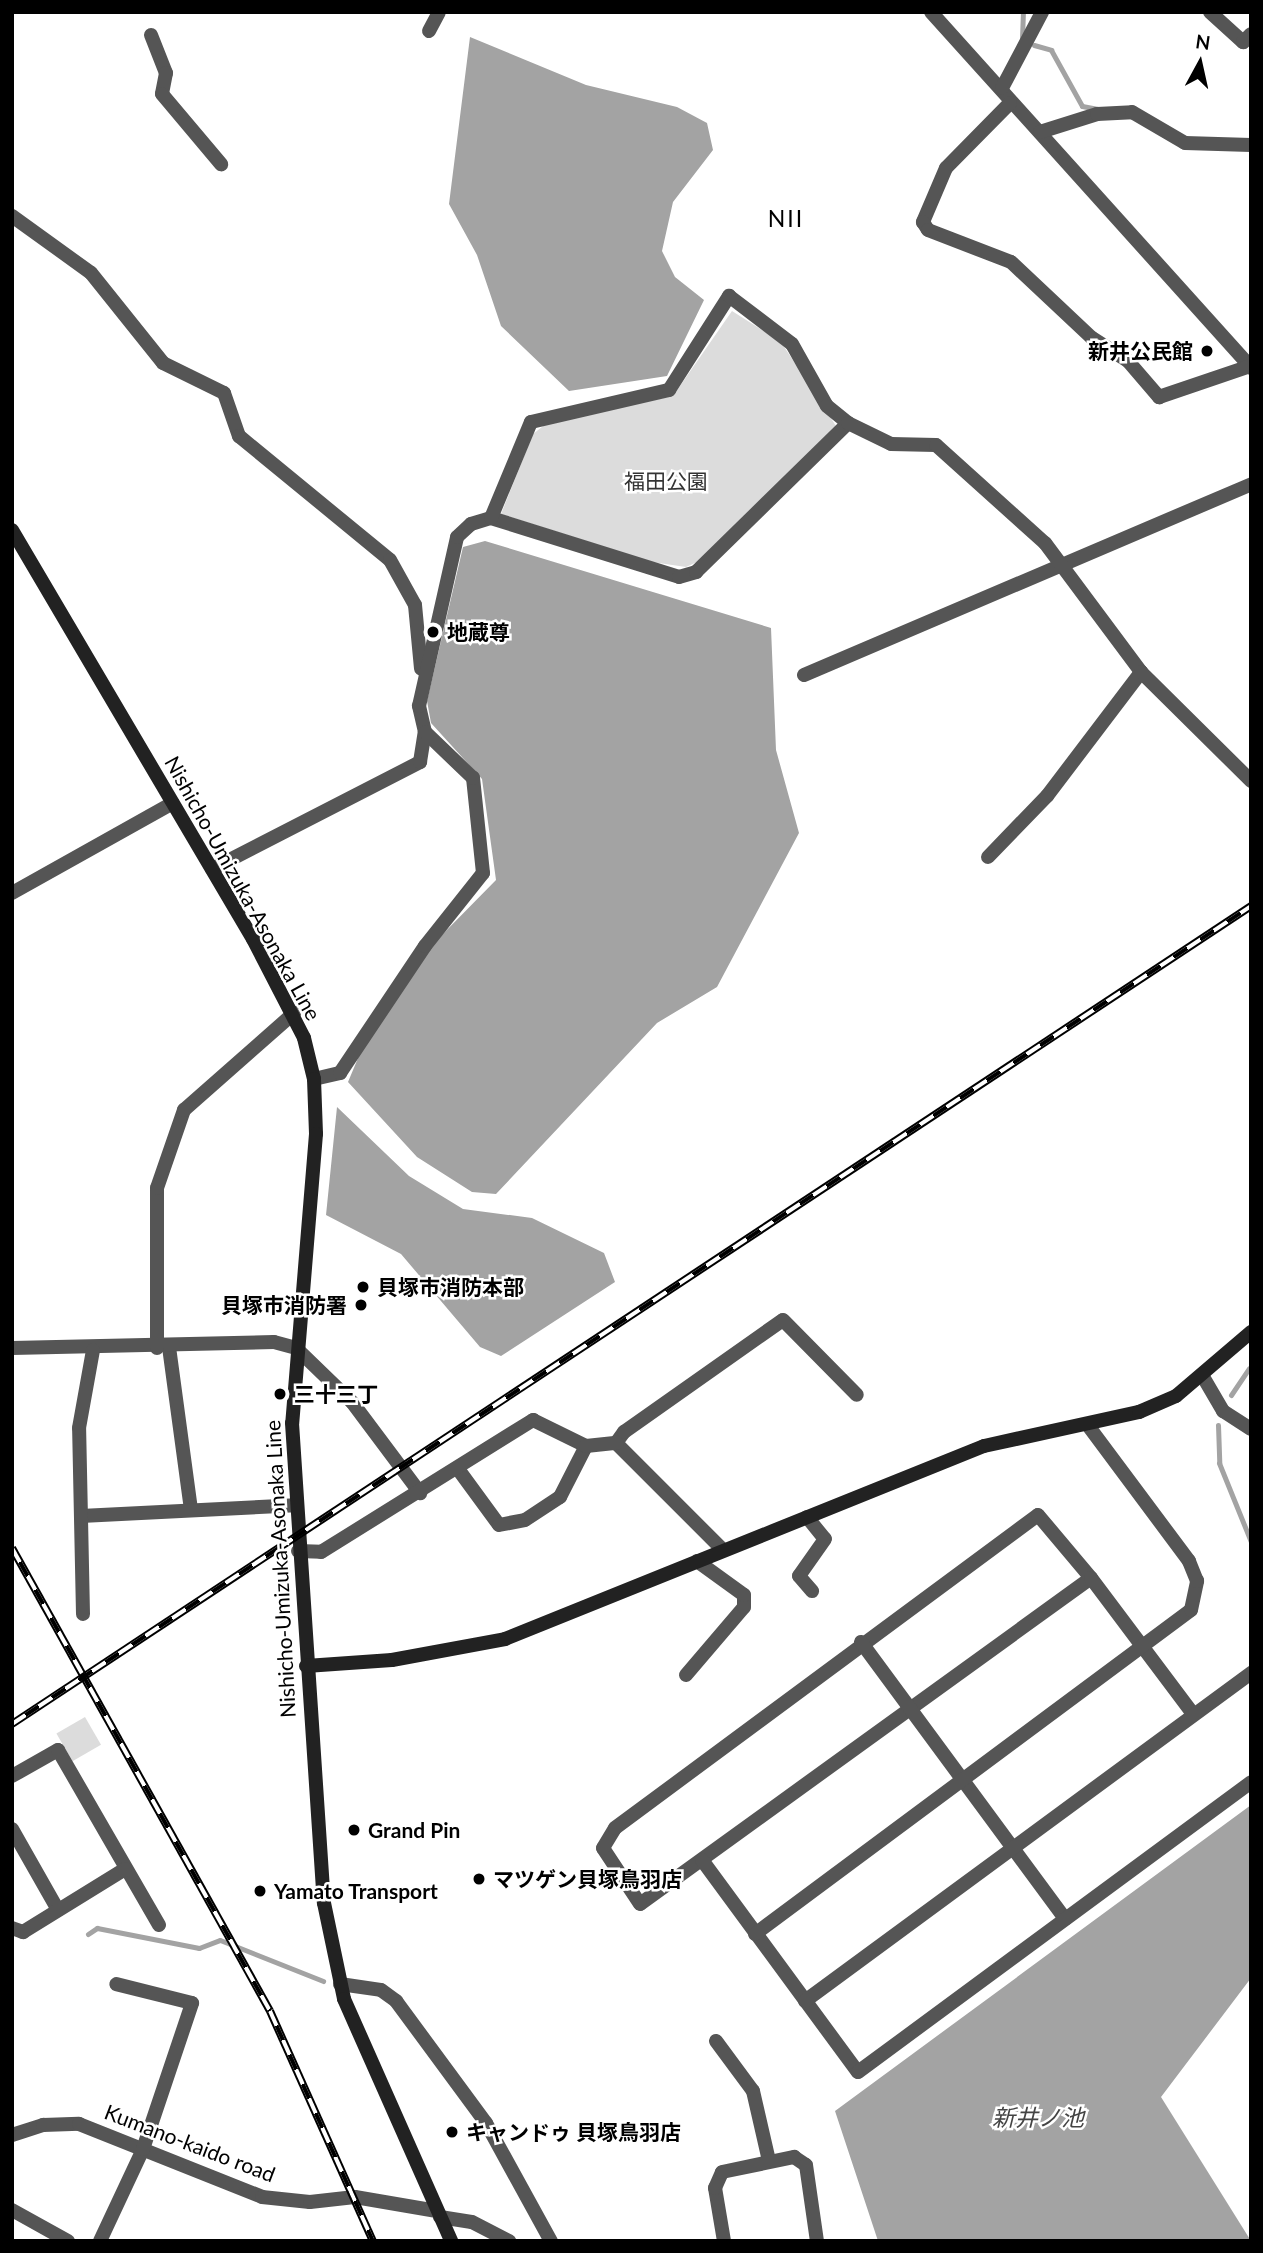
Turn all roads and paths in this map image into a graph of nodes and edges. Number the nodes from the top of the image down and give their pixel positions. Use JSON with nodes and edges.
{"nodes":[{"id":1,"x":439,"y":12,"type":"edge"},
{"id":2,"x":931,"y":12,"type":"edge"},
{"id":3,"x":1042,"y":12,"type":"edge"},
{"id":4,"x":1210,"y":12,"type":"edge"},
{"id":5,"x":429,"y":31,"type":"dead end"},
{"id":6,"x":1251,"y":34,"type":"edge"},
{"id":7,"x":150,"y":35,"type":"dead end"},
{"id":8,"x":1002,"y":88,"type":"junction"},
{"id":9,"x":1010,"y":103,"type":"junction"},
{"id":10,"x":1040,"y":132,"type":"junction"},
{"id":11,"x":1251,"y":145,"type":"edge"},
{"id":12,"x":221,"y":164,"type":"dead end"},
{"id":13,"x":12,"y":216,"type":"edge"},
{"id":14,"x":1250,"y":367,"type":"edge"},
{"id":15,"x":848,"y":424,"type":"junction"},
{"id":16,"x":1251,"y":484,"type":"edge"},
{"id":17,"x":491,"y":518,"type":"junction"},
{"id":18,"x":12,"y":530,"type":"edge"},
{"id":19,"x":1060,"y":567,"type":"junction"},
{"id":20,"x":1141,"y":671,"type":"junction"},
{"id":21,"x":804,"y":675,"type":"dead end"},
{"id":22,"x":419,"y":706,"type":"junction"},
{"id":23,"x":425,"y":732,"type":"junction"},
{"id":24,"x":1251,"y":781,"type":"edge"},
{"id":25,"x":173,"y":803,"type":"junction"},
{"id":26,"x":988,"y":857,"type":"dead end"},
{"id":27,"x":212,"y":869,"type":"junction"},
{"id":28,"x":12,"y":893,"type":"edge"},
{"id":29,"x":294,"y":1013,"type":"junction"},
{"id":30,"x":314,"y":1079,"type":"junction"},
{"id":31,"x":1251,"y":1332,"type":"edge"},
{"id":32,"x":163,"y":1347,"type":"junction"},
{"id":33,"x":12,"y":1348,"type":"edge"},
{"id":34,"x":296,"y":1348,"type":"junction"},
{"id":35,"x":93,"y":1350,"type":"junction"},
{"id":36,"x":1202,"y":1375,"type":"junction"},
{"id":37,"x":858,"y":1395,"type":"dead end"},
{"id":38,"x":1090,"y":1427,"type":"junction"},
{"id":39,"x":1251,"y":1429,"type":"edge"},
{"id":40,"x":617,"y":1443,"type":"junction"},
{"id":41,"x":586,"y":1446,"type":"junction"},
{"id":42,"x":458,"y":1469,"type":"junction"},
{"id":43,"x":420,"y":1493,"type":"junction"},
{"id":44,"x":295,"y":1505,"type":"junction"},
{"id":45,"x":191,"y":1510,"type":"junction"},
{"id":46,"x":80,"y":1517,"type":"junction"},
{"id":47,"x":807,"y":1517,"type":"junction"},
{"id":48,"x":723,"y":1550,"type":"junction"},
{"id":49,"x":298,"y":1551,"type":"junction"},
{"id":50,"x":697,"y":1560,"type":"junction"},
{"id":51,"x":1091,"y":1578,"type":"junction"},
{"id":52,"x":813,"y":1591,"type":"dead end"},
{"id":53,"x":83,"y":1614,"type":"dead end"},
{"id":54,"x":861,"y":1642,"type":"junction"},
{"id":55,"x":1142,"y":1646,"type":"junction"},
{"id":56,"x":306,"y":1666,"type":"junction"},
{"id":57,"x":1251,"y":1673,"type":"edge"},
{"id":58,"x":686,"y":1675,"type":"dead end"},
{"id":59,"x":909,"y":1710,"type":"junction"},
{"id":60,"x":1193,"y":1714,"type":"junction"},
{"id":61,"x":12,"y":1776,"type":"edge"},
{"id":62,"x":962,"y":1780,"type":"junction"},
{"id":63,"x":1251,"y":1782,"type":"edge"},
{"id":64,"x":12,"y":1829,"type":"edge"},
{"id":65,"x":1013,"y":1849,"type":"junction"},
{"id":66,"x":702,"y":1860,"type":"junction"},
{"id":67,"x":125,"y":1869,"type":"junction"},
{"id":68,"x":58,"y":1910,"type":"junction"},
{"id":69,"x":1065,"y":1919,"type":"junction"},
{"id":70,"x":159,"y":1925,"type":"dead end"},
{"id":71,"x":12,"y":1928,"type":"edge"},
{"id":72,"x":755,"y":1934,"type":"junction"},
{"id":73,"x":116,"y":1984,"type":"dead end"},
{"id":74,"x":340,"y":1984,"type":"junction"},
{"id":75,"x":805,"y":2001,"type":"junction"},
{"id":76,"x":716,"y":2041,"type":"dead end"},
{"id":77,"x":12,"y":2135,"type":"edge"},
{"id":78,"x":143,"y":2148,"type":"junction"},
{"id":79,"x":769,"y":2161,"type":"junction"},
{"id":80,"x":12,"y":2210,"type":"edge"},
{"id":81,"x":439,"y":2214,"type":"junction"},
{"id":82,"x":68,"y":2241,"type":"edge"},
{"id":83,"x":100,"y":2241,"type":"edge"},
{"id":84,"x":451,"y":2241,"type":"edge"},
{"id":85,"x":509,"y":2241,"type":"edge"},
{"id":86,"x":551,"y":2241,"type":"edge"},
{"id":87,"x":724,"y":2241,"type":"edge"},
{"id":88,"x":817,"y":2241,"type":"edge"}],
"edges":[{"from":1,"to":5,"type":"street"},
{"from":2,"to":8,"type":"street"},
{"from":3,"to":8,"type":"street"},
{"from":4,"to":6,"type":"street"},
{"from":7,"to":12,"type":"street"},
{"from":8,"to":9,"type":"street"},
{"from":9,"to":10,"type":"street"},
{"from":9,"to":14,"type":"street"},
{"from":10,"to":11,"type":"street"},
{"from":10,"to":14,"type":"street"},
{"from":13,"to":22,"type":"street"},
{"from":15,"to":17,"type":"street"},
{"from":15,"to":17,"type":"street"},
{"from":15,"to":19,"type":"street"},
{"from":16,"to":19,"type":"street"},
{"from":17,"to":22,"type":"street"},
{"from":18,"to":25,"type":"street","name":"Nishicho-Umizuka-Asonaka Line"},
{"from":19,"to":20,"type":"street"},
{"from":19,"to":21,"type":"street"},
{"from":20,"to":24,"type":"street"},
{"from":20,"to":26,"type":"street"},
{"from":22,"to":23,"type":"street"},
{"from":23,"to":27,"type":"street"},
{"from":23,"to":30,"type":"street"},
{"from":25,"to":27,"type":"street","name":"Nishicho-Umizuka-Asonaka Line"},
{"from":25,"to":28,"type":"street"},
{"from":27,"to":29,"type":"street","name":"Nishicho-Umizuka-Asonaka Line"},
{"from":29,"to":30,"type":"street","name":"Nishicho-Umizuka-Asonaka Line"},
{"from":29,"to":32,"type":"street"},
{"from":30,"to":34,"type":"street","name":"Nishicho-Umizuka-Asonaka Line"},
{"from":31,"to":36,"type":"street"},
{"from":32,"to":34,"type":"street"},
{"from":32,"to":35,"type":"street"},
{"from":32,"to":45,"type":"street"},
{"from":33,"to":35,"type":"street"},
{"from":34,"to":43,"type":"street"},
{"from":34,"to":44,"type":"street","name":"Nishicho-Umizuka-Asonaka Line"},
{"from":35,"to":46,"type":"street"},
{"from":36,"to":38,"type":"street"},
{"from":36,"to":39,"type":"street"},
{"from":37,"to":40,"type":"street"},
{"from":38,"to":47,"type":"street"},
{"from":38,"to":55,"type":"street"},
{"from":40,"to":41,"type":"street"},
{"from":40,"to":48,"type":"street"},
{"from":41,"to":42,"type":"street"},
{"from":41,"to":42,"type":"street"},
{"from":42,"to":43,"type":"street"},
{"from":43,"to":49,"type":"street"},
{"from":44,"to":45,"type":"street"},
{"from":44,"to":49,"type":"street","name":"Nishicho-Umizuka-Asonaka Line"},
{"from":45,"to":46,"type":"street"},
{"from":46,"to":53,"type":"street"},
{"from":47,"to":48,"type":"street"},
{"from":47,"to":52,"type":"street"},
{"from":48,"to":50,"type":"street"},
{"from":49,"to":56,"type":"street","name":"Nishicho-Umizuka-Asonaka Line"},
{"from":50,"to":56,"type":"street"},
{"from":50,"to":58,"type":"street"},
{"from":51,"to":54,"type":"street"},
{"from":51,"to":55,"type":"street"},
{"from":51,"to":59,"type":"street"},
{"from":54,"to":59,"type":"street"},
{"from":54,"to":66,"type":"street"},
{"from":55,"to":60,"type":"street"},
{"from":55,"to":62,"type":"street"},
{"from":56,"to":74,"type":"street","name":"Nishicho-Umizuka-Asonaka Line"},
{"from":57,"to":60,"type":"street"},
{"from":59,"to":62,"type":"street"},
{"from":59,"to":66,"type":"street"},
{"from":60,"to":65,"type":"street"},
{"from":61,"to":67,"type":"street"},
{"from":62,"to":65,"type":"street"},
{"from":62,"to":72,"type":"street"},
{"from":63,"to":69,"type":"street"},
{"from":64,"to":68,"type":"street"},
{"from":65,"to":69,"type":"street"},
{"from":65,"to":75,"type":"street"},
{"from":66,"to":72,"type":"street"},
{"from":67,"to":68,"type":"street"},
{"from":67,"to":70,"type":"street"},
{"from":68,"to":71,"type":"street"},
{"from":69,"to":75,"type":"street"},
{"from":72,"to":75,"type":"street"},
{"from":73,"to":78,"type":"street"},
{"from":74,"to":81,"type":"street","name":"Nishicho-Umizuka-Asonaka Line"},
{"from":74,"to":86,"type":"street"},
{"from":76,"to":79,"type":"street"},
{"from":77,"to":78,"type":"street","name":"Kumano-kaido road"},
{"from":78,"to":81,"type":"street","name":"Kumano-kaido road"},
{"from":78,"to":83,"type":"street"},
{"from":79,"to":87,"type":"street"},
{"from":79,"to":88,"type":"street"},
{"from":80,"to":82,"type":"street"},
{"from":81,"to":84,"type":"street","name":"Nishicho-Umizuka-Asonaka Line"},
{"from":81,"to":85,"type":"street","name":"Kumano-kaido road"}]}
